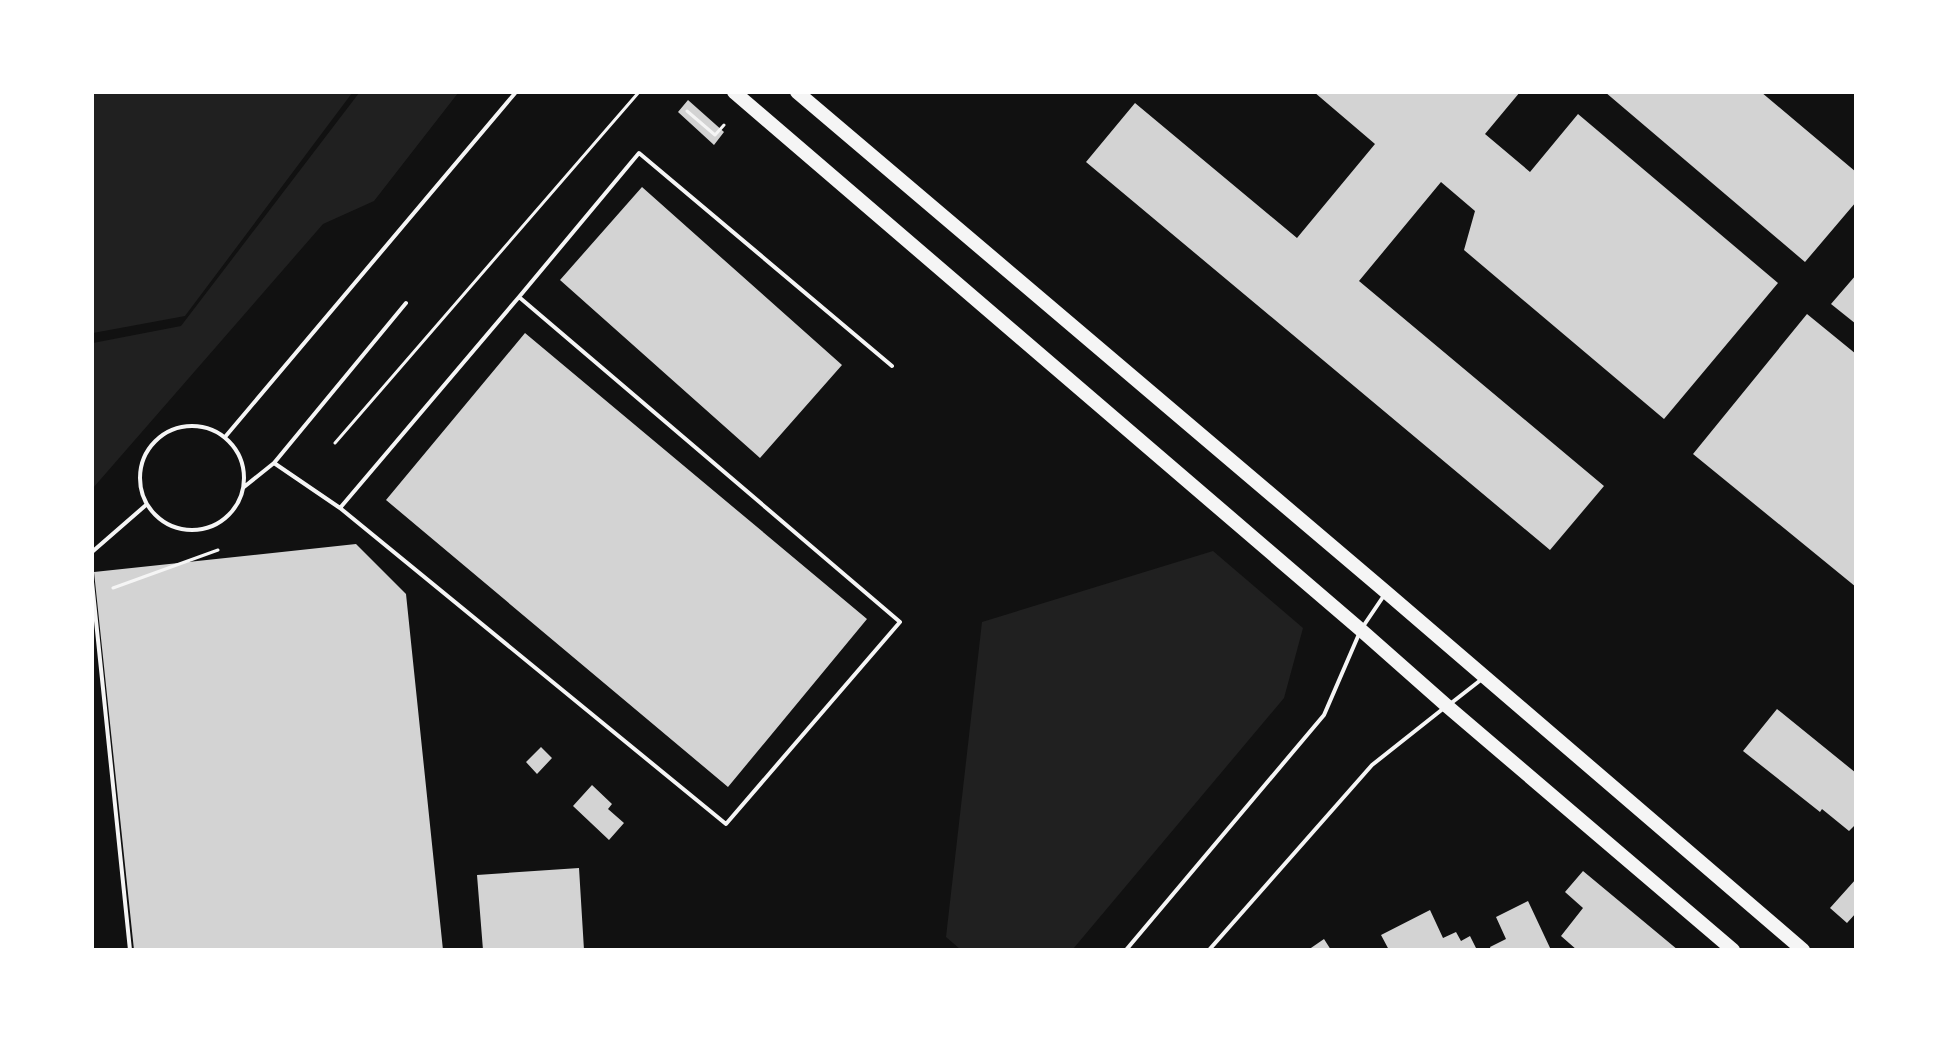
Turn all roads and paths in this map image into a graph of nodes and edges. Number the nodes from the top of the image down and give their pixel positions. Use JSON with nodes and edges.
{"nodes":[{"id":1,"x":516,"y":92,"type":"edge"},
{"id":2,"x":639,"y":92,"type":"edge"},
{"id":3,"x":734,"y":92,"type":"edge"},
{"id":4,"x":805,"y":97,"type":"edge"},
{"id":5,"x":687,"y":110,"type":"dead end"},
{"id":6,"x":724,"y":125,"type":"dead end"},
{"id":7,"x":519,"y":297,"type":"junction"},
{"id":8,"x":406,"y":303,"type":"dead end"},
{"id":9,"x":892,"y":366,"type":"dead end"},
{"id":10,"x":225,"y":437,"type":"junction"},
{"id":11,"x":335,"y":443,"type":"dead end"},
{"id":12,"x":274,"y":462,"type":"junction"},
{"id":13,"x":244,"y":487,"type":"junction"},
{"id":14,"x":146,"y":505,"type":"junction"},
{"id":15,"x":340,"y":508,"type":"junction"},
{"id":16,"x":218,"y":550,"type":"dead end"},
{"id":17,"x":92,"y":552,"type":"edge"},
{"id":18,"x":92,"y":582,"type":"edge"},
{"id":19,"x":111,"y":588,"type":"dead end"},
{"id":20,"x":1386,"y":592,"type":"junction"},
{"id":21,"x":1361,"y":630,"type":"junction"},
{"id":22,"x":1486,"y":677,"type":"junction"},
{"id":23,"x":1447,"y":706,"type":"junction"},
{"id":24,"x":130,"y":950,"type":"edge"},
{"id":25,"x":1126,"y":950,"type":"edge"},
{"id":26,"x":1209,"y":950,"type":"edge"},
{"id":27,"x":1733,"y":950,"type":"edge"},
{"id":28,"x":1803,"y":950,"type":"edge"}],
"edges":[{"from":1,"to":10,"type":"lane"},
{"from":2,"to":11,"type":"path"},
{"from":3,"to":21,"type":"highway"},
{"from":4,"to":20,"type":"highway"},
{"from":5,"to":6,"type":"path"},
{"from":7,"to":9,"type":"lane"},
{"from":7,"to":15,"type":"lane"},
{"from":7,"to":15,"type":"lane"},
{"from":8,"to":12,"type":"lane"},
{"from":10,"to":13,"type":"lane"},
{"from":10,"to":14,"type":"lane"},
{"from":12,"to":13,"type":"lane"},
{"from":12,"to":15,"type":"lane"},
{"from":13,"to":14,"type":"lane"},
{"from":14,"to":17,"type":"lane"},
{"from":16,"to":19,"type":"path"},
{"from":18,"to":24,"type":"lane"},
{"from":20,"to":21,"type":"lane"},
{"from":20,"to":22,"type":"highway"},
{"from":21,"to":23,"type":"highway"},
{"from":21,"to":25,"type":"lane"},
{"from":22,"to":23,"type":"lane"},
{"from":22,"to":28,"type":"highway"},
{"from":23,"to":26,"type":"lane"},
{"from":23,"to":27,"type":"highway"}]}
